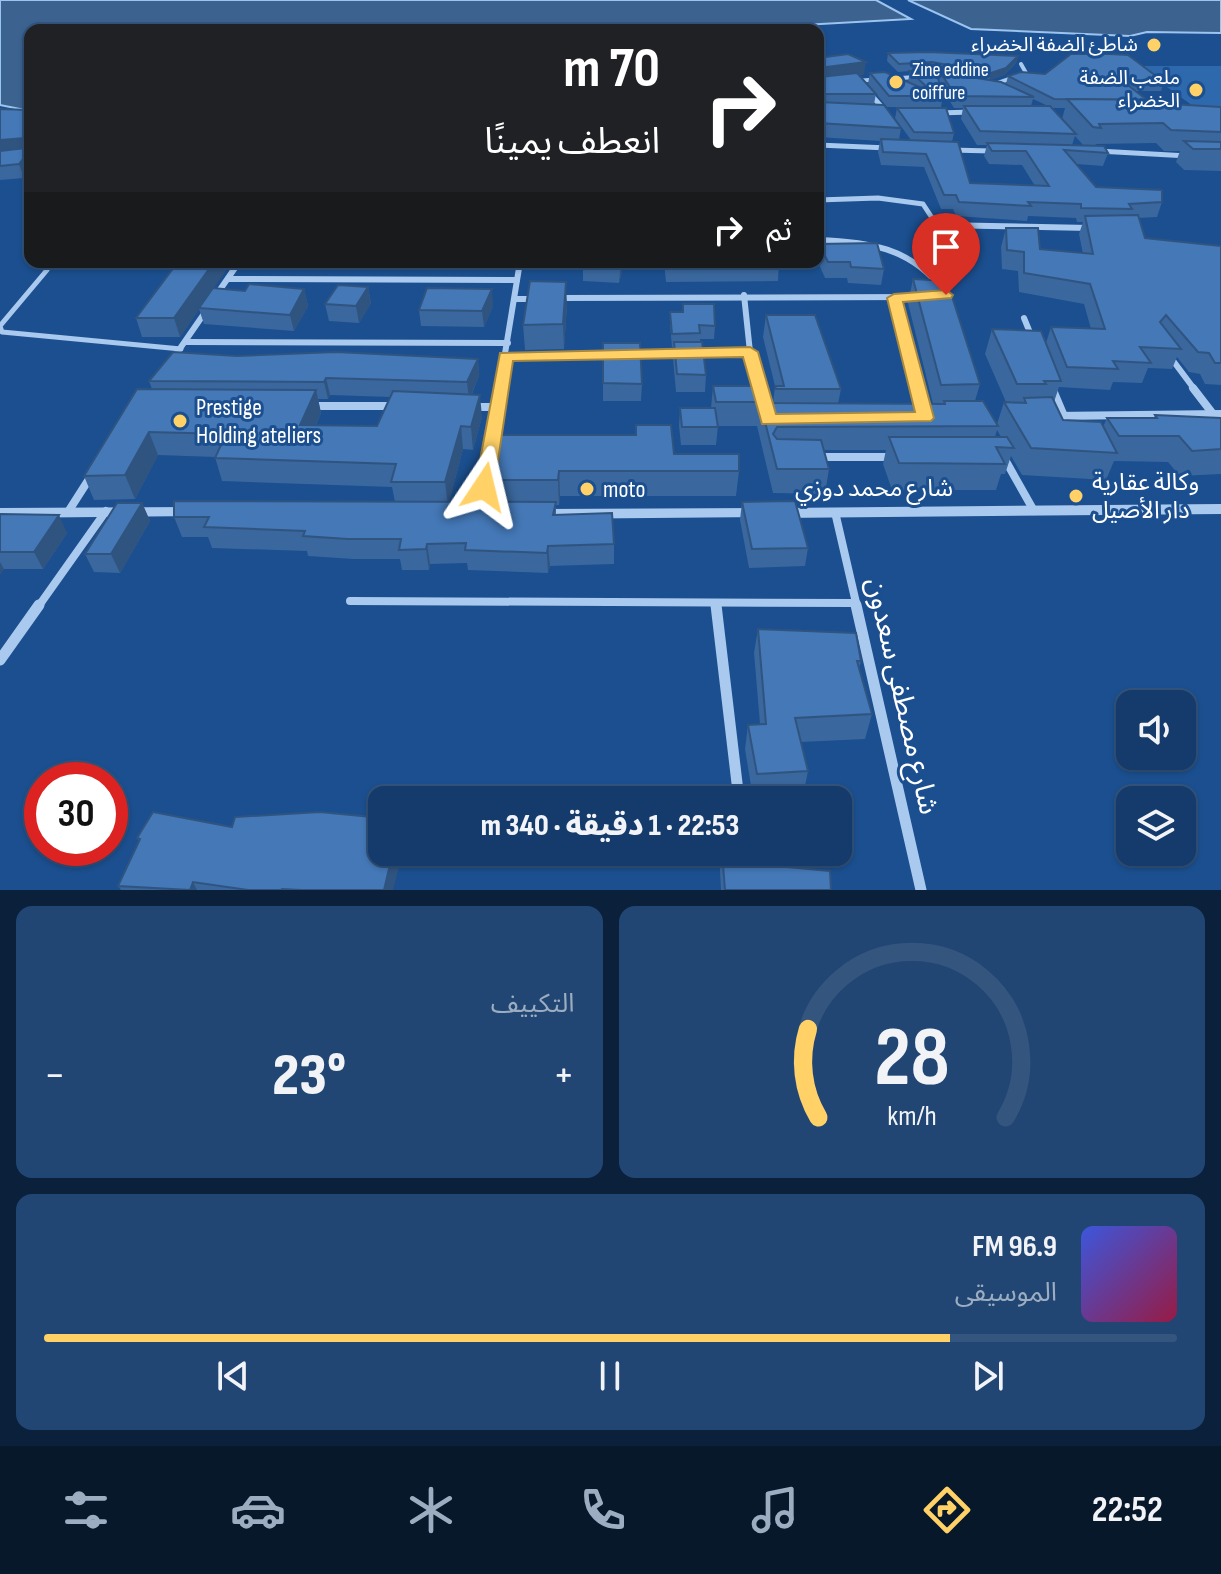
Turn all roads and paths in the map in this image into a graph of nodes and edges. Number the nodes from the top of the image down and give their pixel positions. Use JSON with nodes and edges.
{"nodes":[{"id":1,"x":1021,"y":64,"type":"edge"},
{"id":2,"x":921,"y":77,"type":"edge"},
{"id":3,"x":858,"y":81,"type":"junction"},
{"id":4,"x":847,"y":82,"type":"edge"},
{"id":5,"x":1000,"y":89,"type":"edge"},
{"id":6,"x":974,"y":112,"type":"edge"},
{"id":7,"x":873,"y":113,"type":"edge"},
{"id":8,"x":887,"y":113,"type":"junction"},
{"id":9,"x":901,"y":113,"type":"edge"},
{"id":10,"x":930,"y":113,"type":"edge"},
{"id":11,"x":894,"y":125,"type":"edge"},
{"id":12,"x":824,"y":145,"type":"edge"},
{"id":13,"x":895,"y":148,"type":"edge"},
{"id":14,"x":941,"y":150,"type":"edge"},
{"id":15,"x":1003,"y":151,"type":"edge"},
{"id":16,"x":1096,"y":151,"type":"edge"},
{"id":17,"x":1201,"y":157,"type":"edge"},
{"id":18,"x":824,"y":200,"type":"edge"},
{"id":19,"x":1095,"y":228,"type":"edge"},
{"id":20,"x":824,"y":240,"type":"edge"},
{"id":21,"x":235,"y":268,"type":"edge"},
{"id":22,"x":519,"y":268,"type":"edge"},
{"id":23,"x":47,"y":270,"type":"dead end"},
{"id":24,"x":228,"y":279,"type":"junction"},
{"id":25,"x":517,"y":280,"type":"junction"},
{"id":26,"x":744,"y":295,"type":"junction"},
{"id":27,"x":894,"y":298,"type":"junction"},
{"id":28,"x":516,"y":299,"type":"junction"},
{"id":29,"x":1024,"y":318,"type":"dead end"},
{"id":30,"x":1158,"y":341,"type":"edge"},
{"id":31,"x":508,"y":343,"type":"junction"},
{"id":32,"x":183,"y":345,"type":"junction"},
{"id":33,"x":1036,"y":346,"type":"edge"},
{"id":34,"x":750,"y":352,"type":"junction"},
{"id":35,"x":506,"y":356,"type":"junction"},
{"id":36,"x":164,"y":371,"type":"edge"},
{"id":37,"x":1047,"y":374,"type":"edge"},
{"id":38,"x":295,"y":406,"type":"edge"},
{"id":39,"x":405,"y":406,"type":"edge"},
{"id":40,"x":468,"y":406,"type":"edge"},
{"id":41,"x":765,"y":406,"type":"edge"},
{"id":42,"x":499,"y":407,"type":"junction"},
{"id":43,"x":1217,"y":414,"type":"edge"},
{"id":44,"x":1037,"y":415,"type":"edge"},
{"id":45,"x":1064,"y":416,"type":"junction"},
{"id":46,"x":939,"y":417,"type":"edge"},
{"id":47,"x":910,"y":418,"type":"edge"},
{"id":48,"x":925,"y":418,"type":"junction"},
{"id":49,"x":996,"y":443,"type":"edge"},
{"id":50,"x":807,"y":457,"type":"edge"},
{"id":51,"x":897,"y":457,"type":"edge"},
{"id":52,"x":988,"y":457,"type":"edge"},
{"id":53,"x":1003,"y":457,"type":"junction"},
{"id":54,"x":99,"y":464,"type":"edge"},
{"id":55,"x":1221,"y":509,"type":"edge"},
{"id":56,"x":106,"y":511,"type":"junction"},
{"id":57,"x":1034,"y":511,"type":"junction"},
{"id":58,"x":68,"y":512,"type":"junction"},
{"id":59,"x":215,"y":512,"type":"edge"},
{"id":60,"x":835,"y":512,"type":"junction"},
{"id":61,"x":0,"y":513,"type":"edge"},
{"id":62,"x":480,"y":514,"type":"edge"},
{"id":63,"x":526,"y":514,"type":"edge"},
{"id":64,"x":350,"y":601,"type":"dead end"},
{"id":65,"x":716,"y":603,"type":"junction"},
{"id":66,"x":856,"y":603,"type":"junction"},
{"id":67,"x":0,"y":660,"type":"edge"},
{"id":68,"x":737,"y":786,"type":"edge"},
{"id":69,"x":921,"y":890,"type":"edge"}],
"edges":[{"from":1,"to":5,"type":"street"},
{"from":2,"to":3,"type":"street"},
{"from":3,"to":4,"type":"street"},
{"from":3,"to":8,"type":"street"},
{"from":6,"to":10,"type":"street"},
{"from":7,"to":8,"type":"street"},
{"from":8,"to":9,"type":"street"},
{"from":8,"to":11,"type":"street"},
{"from":12,"to":13,"type":"street"},
{"from":14,"to":15,"type":"street"},
{"from":16,"to":17,"type":"street"},
{"from":18,"to":19,"type":"street"},
{"from":20,"to":27,"type":"street"},
{"from":21,"to":24,"type":"street"},
{"from":22,"to":25,"type":"street"},
{"from":23,"to":32,"type":"lane"},
{"from":24,"to":25,"type":"street"},
{"from":24,"to":32,"type":"street"},
{"from":25,"to":28,"type":"street"},
{"from":26,"to":27,"type":"street"},
{"from":26,"to":28,"type":"street"},
{"from":26,"to":34,"type":"street"},
{"from":27,"to":48,"type":"street"},
{"from":28,"to":31,"type":"street"},
{"from":29,"to":33,"type":"street"},
{"from":30,"to":43,"type":"street"},
{"from":31,"to":32,"type":"street"},
{"from":31,"to":35,"type":"street"},
{"from":32,"to":36,"type":"street"},
{"from":34,"to":35,"type":"street"},
{"from":34,"to":41,"type":"street"},
{"from":35,"to":42,"type":"street"},
{"from":37,"to":45,"type":"street"},
{"from":38,"to":39,"type":"street"},
{"from":40,"to":42,"type":"street"},
{"from":42,"to":62,"type":"street"},
{"from":43,"to":45,"type":"street"},
{"from":44,"to":45,"type":"street"},
{"from":46,"to":48,"type":"street"},
{"from":47,"to":48,"type":"street"},
{"from":49,"to":53,"type":"street"},
{"from":50,"to":51,"type":"street"},
{"from":52,"to":53,"type":"street"},
{"from":53,"to":57,"type":"street"},
{"from":54,"to":58,"type":"street"},
{"from":55,"to":57,"type":"street","name":"شارع محمد دوزي"},
{"from":56,"to":58,"type":"street"},
{"from":56,"to":59,"type":"street"},
{"from":56,"to":67,"type":"street"},
{"from":57,"to":60,"type":"street","name":"شارع محمد دوزي"},
{"from":58,"to":61,"type":"street"},
{"from":60,"to":63,"type":"street","name":"شارع محمد دوزي"},
{"from":60,"to":66,"type":"street","name":"شارع مصطفى سعدون"},
{"from":64,"to":65,"type":"street"},
{"from":65,"to":66,"type":"street"},
{"from":65,"to":68,"type":"street"},
{"from":66,"to":69,"type":"street","name":"شارع مصطفى سعدون"}]}
